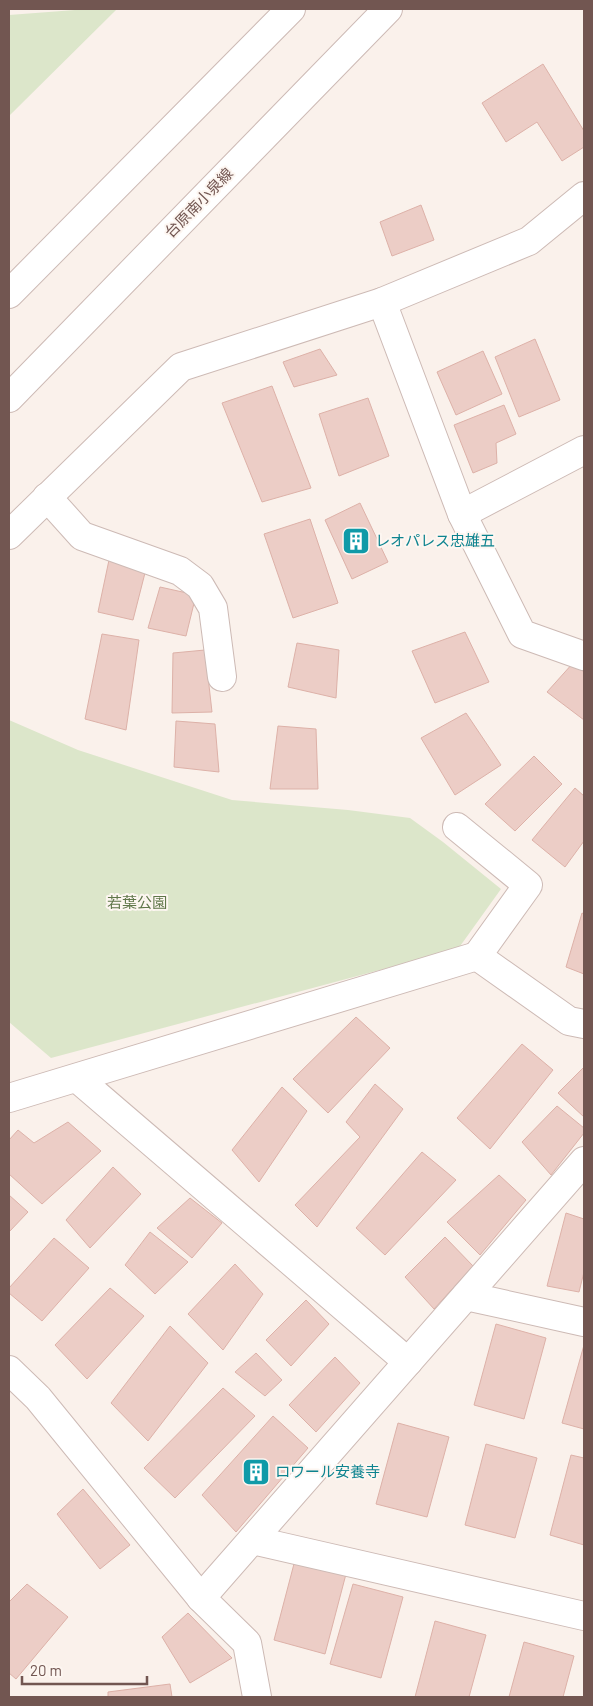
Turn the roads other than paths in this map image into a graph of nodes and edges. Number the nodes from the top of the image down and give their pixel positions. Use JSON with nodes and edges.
{"nodes":[{"id":1,"x":291,"y":9,"type":"edge"},
{"id":2,"x":388,"y":9,"type":"edge"},
{"id":3,"x":584,"y":196,"type":"edge"},
{"id":4,"x":9,"y":294,"type":"edge"},
{"id":5,"x":382,"y":302,"type":"junction"},
{"id":6,"x":9,"y":398,"type":"edge"},
{"id":7,"x":584,"y":450,"type":"edge"},
{"id":8,"x":47,"y":497,"type":"junction"},
{"id":9,"x":462,"y":514,"type":"junction"},
{"id":10,"x":9,"y":534,"type":"edge"},
{"id":11,"x":584,"y":656,"type":"edge"},
{"id":12,"x":222,"y":677,"type":"dead end"},
{"id":13,"x":457,"y":827,"type":"dead end"},
{"id":14,"x":476,"y":956,"type":"junction"},
{"id":15,"x":584,"y":1024,"type":"edge"},
{"id":16,"x":76,"y":1078,"type":"junction"},
{"id":17,"x":9,"y":1098,"type":"edge"},
{"id":18,"x":584,"y":1161,"type":"edge"},
{"id":19,"x":466,"y":1296,"type":"junction"},
{"id":20,"x":584,"y":1322,"type":"edge"},
{"id":21,"x":408,"y":1362,"type":"junction"},
{"id":22,"x":9,"y":1370,"type":"edge"},
{"id":23,"x":252,"y":1540,"type":"junction"},
{"id":24,"x":201,"y":1598,"type":"junction"},
{"id":25,"x":584,"y":1616,"type":"edge"},
{"id":26,"x":257,"y":1697,"type":"edge"}],
"edges":[{"from":1,"to":4,"type":"street"},
{"from":2,"to":6,"type":"street","name":"台原南小泉線"},
{"from":3,"to":5,"type":"street"},
{"from":5,"to":8,"type":"street"},
{"from":5,"to":9,"type":"street"},
{"from":7,"to":9,"type":"street"},
{"from":8,"to":10,"type":"street"},
{"from":8,"to":12,"type":"street"},
{"from":9,"to":11,"type":"street"},
{"from":13,"to":14,"type":"street"},
{"from":14,"to":15,"type":"street"},
{"from":14,"to":16,"type":"street"},
{"from":16,"to":17,"type":"street"},
{"from":16,"to":21,"type":"street"},
{"from":18,"to":19,"type":"street"},
{"from":19,"to":20,"type":"street"},
{"from":19,"to":21,"type":"street"},
{"from":21,"to":23,"type":"street"},
{"from":22,"to":24,"type":"street"},
{"from":23,"to":24,"type":"street"},
{"from":23,"to":25,"type":"street"},
{"from":24,"to":26,"type":"street"}]}
